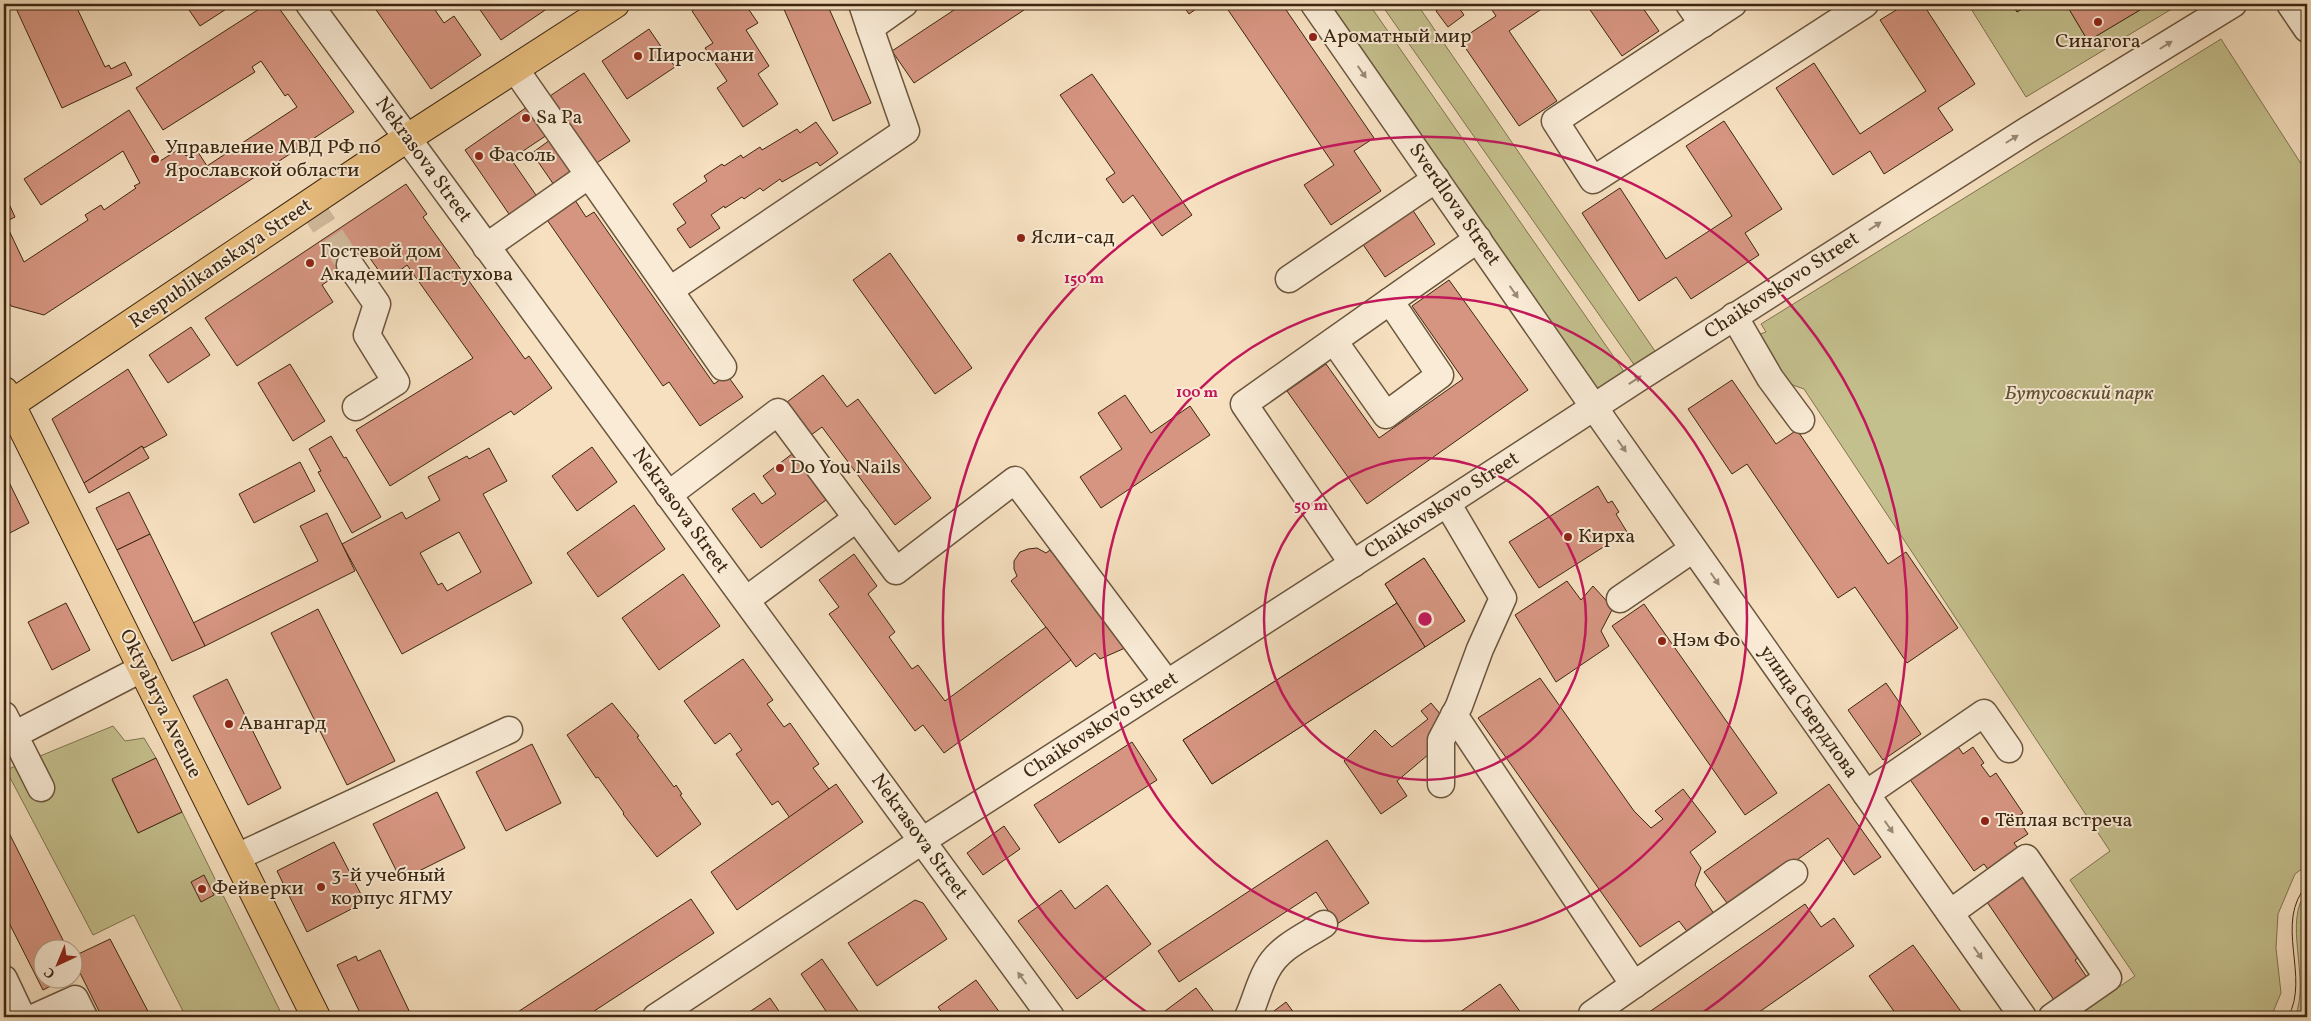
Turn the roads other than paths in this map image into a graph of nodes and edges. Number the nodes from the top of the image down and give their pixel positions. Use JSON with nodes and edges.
{"nodes":[{"id":1,"x":310,"y":4,"type":"edge"},
{"id":2,"x":615,"y":4,"type":"edge"},
{"id":3,"x":904,"y":4,"type":"edge"},
{"id":4,"x":1314,"y":4,"type":"edge"},
{"id":5,"x":1733,"y":4,"type":"edge"},
{"id":6,"x":1865,"y":4,"type":"edge"},
{"id":7,"x":2233,"y":4,"type":"edge"},
{"id":8,"x":2290,"y":4,"type":"edge"},
{"id":9,"x":1696,"y":14,"type":"edge"},
{"id":10,"x":866,"y":16,"type":"edge"},
{"id":11,"x":2307,"y":28,"type":"edge"},
{"id":12,"x":515,"y":69,"type":"junction"},
{"id":13,"x":407,"y":139,"type":"junction"},
{"id":14,"x":589,"y":175,"type":"junction"},
{"id":15,"x":1436,"y":179,"type":"junction"},
{"id":16,"x":1478,"y":239,"type":"junction"},
{"id":17,"x":486,"y":247,"type":"junction"},
{"id":18,"x":350,"y":265,"type":"tunnel mouth"},
{"id":19,"x":1288,"y":279,"type":"dead end"},
{"id":20,"x":670,"y":290,"type":"junction"},
{"id":21,"x":1390,"y":301,"type":"junction"},
{"id":22,"x":1734,"y":316,"type":"junction"},
{"id":23,"x":1334,"y":341,"type":"junction"},
{"id":24,"x":723,"y":367,"type":"dead end"},
{"id":25,"x":6,"y":402,"type":"edge"},
{"id":26,"x":1594,"y":406,"type":"junction"},
{"id":27,"x":356,"y":407,"type":"dead end"},
{"id":28,"x":1801,"y":420,"type":"dead end"},
{"id":29,"x":668,"y":495,"type":"junction"},
{"id":30,"x":1447,"y":504,"type":"junction"},
{"id":31,"x":857,"y":518,"type":"junction"},
{"id":32,"x":1693,"y":549,"type":"junction"},
{"id":33,"x":1353,"y":564,"type":"junction"},
{"id":34,"x":1620,"y":599,"type":"dead end"},
{"id":35,"x":746,"y":600,"type":"junction"},
{"id":36,"x":143,"y":668,"type":"junction"},
{"id":37,"x":1167,"y":683,"type":"junction"},
{"id":38,"x":1454,"y":715,"type":"junction"},
{"id":39,"x":7,"y":730,"type":"edge"},
{"id":40,"x":509,"y":730,"type":"dead end"},
{"id":41,"x":2009,"y":750,"type":"dead end"},
{"id":42,"x":1441,"y":784,"type":"dead end"},
{"id":43,"x":41,"y":788,"type":"dead end"},
{"id":44,"x":1866,"y":794,"type":"junction"},
{"id":45,"x":922,"y":841,"type":"junction"},
{"id":46,"x":237,"y":857,"type":"junction"},
{"id":47,"x":1794,"y":873,"type":"dead end"},
{"id":48,"x":1950,"y":913,"type":"junction"},
{"id":49,"x":1324,"y":924,"type":"dead end"},
{"id":50,"x":4,"y":979,"type":"edge"},
{"id":51,"x":1634,"y":985,"type":"junction"},
{"id":52,"x":22,"y":1017,"type":"edge"},
{"id":53,"x":35,"y":1017,"type":"edge"},
{"id":54,"x":84,"y":1017,"type":"edge"},
{"id":55,"x":316,"y":1017,"type":"edge"},
{"id":56,"x":656,"y":1017,"type":"edge"},
{"id":57,"x":1051,"y":1017,"type":"edge"},
{"id":58,"x":1248,"y":1017,"type":"edge"},
{"id":59,"x":1594,"y":1017,"type":"edge"},
{"id":60,"x":2023,"y":1017,"type":"edge"},
{"id":61,"x":2052,"y":1017,"type":"edge"}],
"edges":[{"from":1,"to":13,"type":"street","name":"Nekrasova Street"},
{"from":2,"to":12,"type":"main road","name":"Respublikanskaya Street"},
{"from":3,"to":10,"type":"street"},
{"from":4,"to":15,"type":"street","name":"Sverdlova Street","one_way":true},
{"from":5,"to":9,"type":"street"},
{"from":6,"to":9,"type":"street"},
{"from":22,"to":7,"type":"street","name":"Chaikovskovo Street","one_way":true},
{"from":8,"to":11,"type":"street"},
{"from":10,"to":20,"type":"street"},
{"from":12,"to":13,"type":"main road","name":"Respublikanskaya Street"},
{"from":12,"to":14,"type":"street"},
{"from":13,"to":17,"type":"street","name":"Nekrasova Street"},
{"from":13,"to":25,"type":"main road","name":"Respublikanskaya Street"},
{"from":14,"to":17,"type":"street"},
{"from":14,"to":20,"type":"street"},
{"from":15,"to":16,"type":"street","name":"Sverdlova Street"},
{"from":15,"to":19,"type":"street"},
{"from":16,"to":21,"type":"street"},
{"from":16,"to":26,"type":"street","name":"Sverdlova Street","one_way":true},
{"from":17,"to":29,"type":"street","name":"Nekrasova Street"},
{"from":18,"to":27,"type":"street"},
{"from":20,"to":24,"type":"street"},
{"from":21,"to":23,"type":"street"},
{"from":21,"to":23,"type":"street"},
{"from":26,"to":22,"type":"street","name":"Chaikovskovo Street","one_way":true},
{"from":22,"to":28,"type":"street"},
{"from":23,"to":33,"type":"street"},
{"from":25,"to":36,"type":"main road","name":"Oktyabrya Avenue"},
{"from":26,"to":30,"type":"street","name":"Chaikovskovo Street"},
{"from":26,"to":32,"type":"street","name":"улица Свердлова","one_way":true},
{"from":29,"to":31,"type":"street"},
{"from":29,"to":35,"type":"street","name":"Nekrasova Street"},
{"from":30,"to":33,"type":"street","name":"Chaikovskovo Street"},
{"from":30,"to":38,"type":"street"},
{"from":31,"to":35,"type":"street"},
{"from":31,"to":37,"type":"street"},
{"from":32,"to":34,"type":"street"},
{"from":32,"to":44,"type":"street","name":"улица Свердлова","one_way":true},
{"from":33,"to":37,"type":"street","name":"Chaikovskovo Street"},
{"from":35,"to":45,"type":"street","name":"Nekrasova Street"},
{"from":36,"to":39,"type":"street"},
{"from":36,"to":46,"type":"main road","name":"Oktyabrya Avenue"},
{"from":37,"to":45,"type":"street","name":"Chaikovskovo Street"},
{"from":38,"to":42,"type":"street"},
{"from":38,"to":51,"type":"street"},
{"from":39,"to":43,"type":"street"},
{"from":40,"to":46,"type":"street"},
{"from":41,"to":44,"type":"street"},
{"from":44,"to":48,"type":"street","name":"улица Свердлова","one_way":true},
{"from":45,"to":56,"type":"street","name":"Chaikovskovo Street"},
{"from":57,"to":45,"type":"street","name":"Nekrasova Street","one_way":true},
{"from":46,"to":55,"type":"main road","name":"Oktyabrya Avenue"},
{"from":47,"to":51,"type":"street"},
{"from":48,"to":60,"type":"street","name":"улица Свердлова","one_way":true},
{"from":48,"to":61,"type":"street"},
{"from":49,"to":58,"type":"street"},
{"from":50,"to":52,"type":"street"},
{"from":51,"to":59,"type":"street"},
{"from":53,"to":54,"type":"street"}]}
